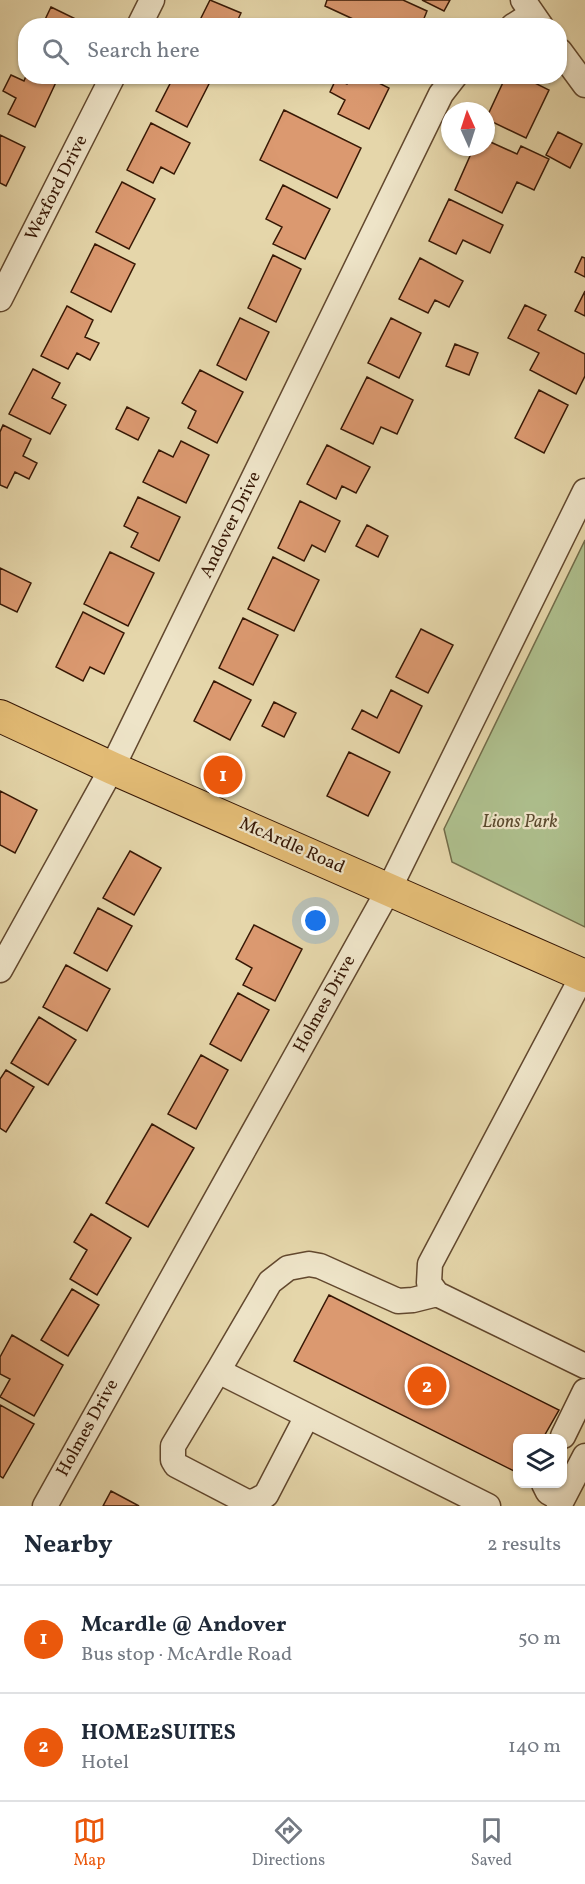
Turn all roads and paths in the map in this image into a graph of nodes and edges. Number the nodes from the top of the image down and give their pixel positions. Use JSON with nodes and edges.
{"nodes":[{"id":1,"x":152,"y":0,"type":"edge"},
{"id":2,"x":143,"y":18,"type":"edge"},
{"id":3,"x":567,"y":61,"type":"edge"},
{"id":4,"x":109,"y":84,"type":"edge"},
{"id":5,"x":449,"y":84,"type":"edge"},
{"id":6,"x":585,"y":86,"type":"edge"},
{"id":7,"x":0,"y":299,"type":"edge"},
{"id":8,"x":585,"y":491,"type":"edge"},
{"id":9,"x":0,"y":716,"type":"edge"},
{"id":10,"x":112,"y":768,"type":"junction"},
{"id":11,"x":389,"y":888,"type":"junction"},
{"id":12,"x":0,"y":970,"type":"edge"},
{"id":13,"x":584,"y":976,"type":"edge"},
{"id":14,"x":437,"y":1294,"type":"junction"},
{"id":15,"x":585,"y":1366,"type":"edge"},
{"id":16,"x":218,"y":1371,"type":"junction"},
{"id":17,"x":585,"y":1391,"type":"edge"},
{"id":18,"x":307,"y":1416,"type":"junction"},
{"id":19,"x":564,"y":1434,"type":"edge"},
{"id":20,"x":585,"y":1457,"type":"edge"},
{"id":21,"x":546,"y":1488,"type":"edge"},
{"id":22,"x":561,"y":1503,"type":"edge"},
{"id":23,"x":45,"y":1506,"type":"edge"},
{"id":24,"x":488,"y":1506,"type":"edge"}],
"edges":[{"from":1,"to":2,"type":"street"},
{"from":3,"to":6,"type":"street"},
{"from":4,"to":7,"type":"street","name":"Wexford Drive"},
{"from":5,"to":10,"type":"street","name":"Andover Drive"},
{"from":8,"to":11,"type":"street","name":"Holmes Drive"},
{"from":9,"to":10,"type":"main road","name":"McArdle Road"},
{"from":10,"to":11,"type":"main road","name":"McArdle Road"},
{"from":10,"to":12,"type":"street","name":"Andover Drive"},
{"from":11,"to":13,"type":"main road","name":"McArdle Road"},
{"from":11,"to":23,"type":"street","name":"Holmes Drive"},
{"from":13,"to":14,"type":"street"},
{"from":14,"to":15,"type":"street"},
{"from":14,"to":16,"type":"street"},
{"from":16,"to":18,"type":"street"},
{"from":16,"to":18,"type":"street"},
{"from":17,"to":19,"type":"street"},
{"from":18,"to":24,"type":"street"},
{"from":20,"to":22,"type":"street"},
{"from":21,"to":22,"type":"street"}]}
